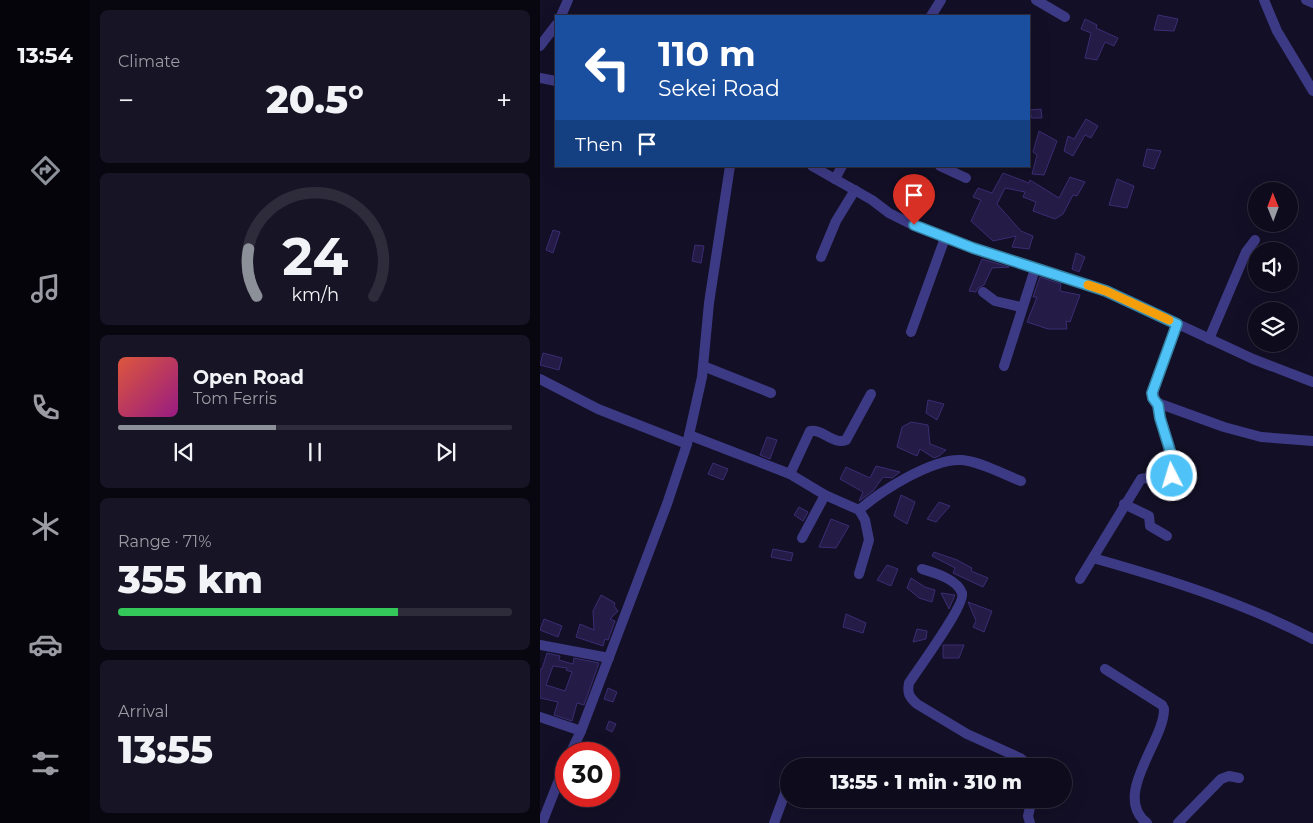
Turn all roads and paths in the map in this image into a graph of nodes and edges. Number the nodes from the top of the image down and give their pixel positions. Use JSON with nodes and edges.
{"nodes":[{"id":1,"x":568,"y":0,"type":"edge"},
{"id":2,"x":941,"y":0,"type":"edge"},
{"id":3,"x":1036,"y":0,"type":"edge"},
{"id":4,"x":1264,"y":0,"type":"edge"},
{"id":5,"x":1306,"y":0,"type":"edge"},
{"id":6,"x":1313,"y":3,"type":"edge"},
{"id":7,"x":561,"y":15,"type":"edge"},
{"id":8,"x":932,"y":15,"type":"edge"},
{"id":9,"x":1065,"y":17,"type":"dead end"},
{"id":10,"x":555,"y":26,"type":"edge"},
{"id":11,"x":540,"y":46,"type":"edge"},
{"id":12,"x":540,"y":78,"type":"edge"},
{"id":13,"x":555,"y":81,"type":"edge"},
{"id":14,"x":1313,"y":91,"type":"edge"},
{"id":15,"x":730,"y":167,"type":"edge"},
{"id":16,"x":814,"y":167,"type":"edge"},
{"id":17,"x":841,"y":167,"type":"edge"},
{"id":18,"x":942,"y":167,"type":"edge"},
{"id":19,"x":966,"y":178,"type":"dead end"},
{"id":20,"x":835,"y":179,"type":"junction"},
{"id":21,"x":855,"y":190,"type":"junction"},
{"id":22,"x":945,"y":238,"type":"junction"},
{"id":23,"x":1256,"y":240,"type":"dead end"},
{"id":24,"x":820,"y":257,"type":"dead end"},
{"id":25,"x":1035,"y":269,"type":"junction"},
{"id":26,"x":983,"y":292,"type":"dead end"},
{"id":27,"x":1021,"y":307,"type":"junction"},
{"id":28,"x":1177,"y":324,"type":"junction"},
{"id":29,"x":911,"y":332,"type":"dead end"},
{"id":30,"x":1209,"y":339,"type":"junction"},
{"id":31,"x":704,"y":366,"type":"junction"},
{"id":32,"x":1004,"y":366,"type":"dead end"},
{"id":33,"x":540,"y":379,"type":"edge"},
{"id":34,"x":1313,"y":382,"type":"edge"},
{"id":35,"x":771,"y":393,"type":"dead end"},
{"id":36,"x":871,"y":394,"type":"dead end"},
{"id":37,"x":1158,"y":405,"type":"junction"},
{"id":38,"x":688,"y":440,"type":"junction"},
{"id":39,"x":1313,"y":442,"type":"edge"},
{"id":40,"x":790,"y":474,"type":"junction"},
{"id":41,"x":1021,"y":481,"type":"dead end"},
{"id":42,"x":825,"y":494,"type":"junction"},
{"id":43,"x":1124,"y":504,"type":"junction"},
{"id":44,"x":859,"y":510,"type":"junction"},
{"id":45,"x":1168,"y":536,"type":"dead end"},
{"id":46,"x":802,"y":538,"type":"dead end"},
{"id":47,"x":1092,"y":558,"type":"junction"},
{"id":48,"x":922,"y":569,"type":"dead end"},
{"id":49,"x":859,"y":574,"type":"dead end"},
{"id":50,"x":1080,"y":579,"type":"dead end"},
{"id":51,"x":1313,"y":639,"type":"edge"},
{"id":52,"x":540,"y":645,"type":"edge"},
{"id":53,"x":609,"y":658,"type":"junction"},
{"id":54,"x":1105,"y":669,"type":"dead end"},
{"id":55,"x":540,"y":717,"type":"edge"},
{"id":56,"x":581,"y":730,"type":"junction"},
{"id":57,"x":576,"y":742,"type":"edge"},
{"id":58,"x":1020,"y":758,"type":"edge"},
{"id":59,"x":1239,"y":778,"type":"dead end"},
{"id":60,"x":555,"y":783,"type":"edge"},
{"id":61,"x":545,"y":802,"type":"edge"},
{"id":62,"x":780,"y":807,"type":"edge"},
{"id":63,"x":1030,"y":808,"type":"edge"},
{"id":64,"x":542,"y":823,"type":"edge"},
{"id":65,"x":774,"y":823,"type":"edge"},
{"id":66,"x":1030,"y":823,"type":"edge"},
{"id":67,"x":1147,"y":823,"type":"edge"},
{"id":68,"x":1178,"y":823,"type":"edge"}],
"edges":[{"from":1,"to":7,"type":"street"},
{"from":2,"to":8,"type":"street"},
{"from":3,"to":9,"type":"street"},
{"from":4,"to":14,"type":"street"},
{"from":5,"to":6,"type":"street"},
{"from":10,"to":11,"type":"street"},
{"from":12,"to":13,"type":"street"},
{"from":15,"to":31,"type":"street"},
{"from":16,"to":20,"type":"street"},
{"from":17,"to":20,"type":"street"},
{"from":18,"to":19,"type":"street"},
{"from":20,"to":21,"type":"street"},
{"from":21,"to":22,"type":"street"},
{"from":21,"to":24,"type":"street"},
{"from":22,"to":25,"type":"street"},
{"from":22,"to":29,"type":"street"},
{"from":23,"to":30,"type":"street"},
{"from":25,"to":27,"type":"street"},
{"from":25,"to":28,"type":"street"},
{"from":26,"to":27,"type":"street"},
{"from":27,"to":32,"type":"street"},
{"from":28,"to":30,"type":"street"},
{"from":28,"to":37,"type":"street"},
{"from":30,"to":34,"type":"street"},
{"from":31,"to":35,"type":"street"},
{"from":31,"to":38,"type":"street"},
{"from":33,"to":38,"type":"street"},
{"from":36,"to":40,"type":"street"},
{"from":37,"to":39,"type":"street"},
{"from":37,"to":43,"type":"street"},
{"from":38,"to":40,"type":"street"},
{"from":38,"to":53,"type":"street"},
{"from":40,"to":42,"type":"street"},
{"from":41,"to":44,"type":"street"},
{"from":42,"to":44,"type":"street"},
{"from":42,"to":46,"type":"street"},
{"from":43,"to":45,"type":"street"},
{"from":43,"to":47,"type":"street"},
{"from":44,"to":49,"type":"street"},
{"from":47,"to":50,"type":"street"},
{"from":47,"to":51,"type":"street"},
{"from":48,"to":58,"type":"street"},
{"from":52,"to":53,"type":"street"},
{"from":53,"to":56,"type":"street"},
{"from":54,"to":67,"type":"street"},
{"from":55,"to":56,"type":"street"},
{"from":56,"to":57,"type":"street"},
{"from":59,"to":68,"type":"street"},
{"from":60,"to":61,"type":"street"},
{"from":61,"to":64,"type":"street"},
{"from":62,"to":65,"type":"street"},
{"from":63,"to":66,"type":"street"}]}
